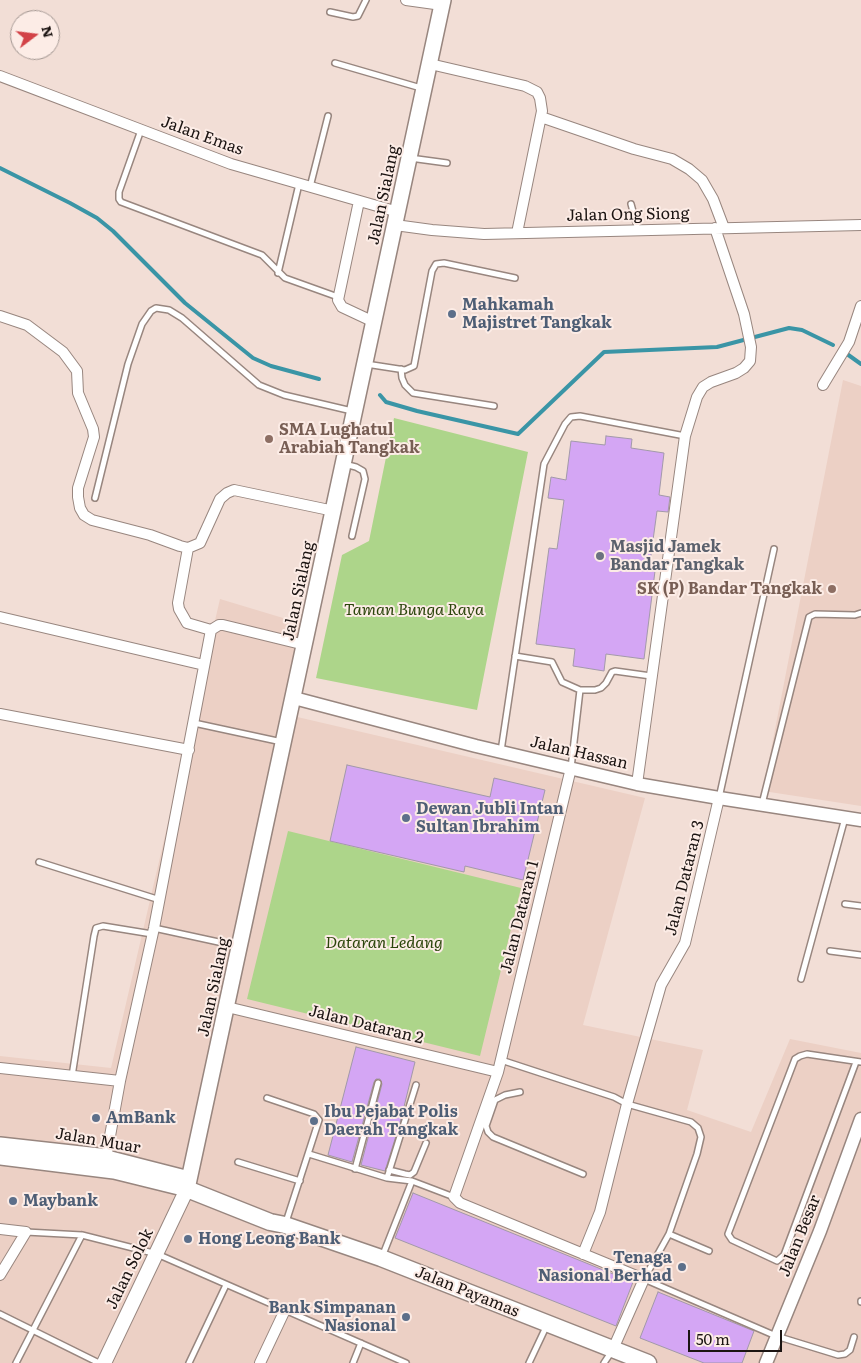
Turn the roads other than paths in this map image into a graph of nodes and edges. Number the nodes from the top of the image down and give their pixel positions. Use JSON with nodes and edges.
{"nodes":[{"id":1,"x":366,"y":0,"type":"edge"},
{"id":2,"x":406,"y":0,"type":"edge"},
{"id":3,"x":443,"y":3,"type":"edge"},
{"id":4,"x":330,"y":12,"type":"dead end"},
{"id":5,"x":335,"y":63,"type":"dead end"},
{"id":6,"x":430,"y":64,"type":"junction"},
{"id":7,"x":0,"y":76,"type":"edge"},
{"id":8,"x":424,"y":89,"type":"junction"},
{"id":9,"x":328,"y":116,"type":"dead end"},
{"id":10,"x":541,"y":117,"type":"junction"},
{"id":11,"x":142,"y":130,"type":"junction"},
{"id":12,"x":410,"y":158,"type":"junction"},
{"id":13,"x":447,"y":163,"type":"dead end"},
{"id":14,"x":299,"y":184,"type":"junction"},
{"id":15,"x":310,"y":187,"type":"junction"},
{"id":16,"x":359,"y":201,"type":"junction"},
{"id":17,"x":631,"y":204,"type":"dead end"},
{"id":18,"x":397,"y":219,"type":"junction"},
{"id":19,"x":861,"y":224,"type":"edge"},
{"id":20,"x":719,"y":228,"type":"junction"},
{"id":21,"x":638,"y":230,"type":"junction"},
{"id":22,"x":517,"y":233,"type":"junction"},
{"id":23,"x":278,"y":273,"type":"junction"},
{"id":24,"x":516,"y":278,"type":"dead end"},
{"id":25,"x":338,"y":297,"type":"junction"},
{"id":26,"x":861,"y":306,"type":"edge"},
{"id":27,"x":0,"y":316,"type":"edge"},
{"id":28,"x":374,"y":322,"type":"junction"},
{"id":29,"x":365,"y":364,"type":"junction"},
{"id":30,"x":401,"y":369,"type":"junction"},
{"id":31,"x":824,"y":385,"type":"dead end"},
{"id":32,"x":494,"y":406,"type":"dead end"},
{"id":33,"x":355,"y":411,"type":"junction"},
{"id":34,"x":685,"y":436,"type":"junction"},
{"id":35,"x":344,"y":464,"type":"junction"},
{"id":36,"x":95,"y":498,"type":"dead end"},
{"id":37,"x":334,"y":511,"type":"junction"},
{"id":38,"x":352,"y":536,"type":"dead end"},
{"id":39,"x":188,"y":548,"type":"junction"},
{"id":40,"x":774,"y":549,"type":"dead end"},
{"id":41,"x":861,"y":612,"type":"edge"},
{"id":42,"x":0,"y":617,"type":"edge"},
{"id":43,"x":212,"y":630,"type":"junction"},
{"id":44,"x":305,"y":645,"type":"junction"},
{"id":45,"x":516,"y":656,"type":"junction"},
{"id":46,"x":204,"y":665,"type":"junction"},
{"id":47,"x":651,"y":676,"type":"junction"},
{"id":48,"x":580,"y":690,"type":"junction"},
{"id":49,"x":294,"y":698,"type":"junction"},
{"id":50,"x":0,"y":714,"type":"edge"},
{"id":51,"x":194,"y":723,"type":"junction"},
{"id":52,"x":284,"y":742,"type":"junction"},
{"id":53,"x":189,"y":750,"type":"junction"},
{"id":54,"x":500,"y":752,"type":"junction"},
{"id":55,"x":571,"y":768,"type":"junction"},
{"id":56,"x":637,"y":784,"type":"junction"},
{"id":57,"x":719,"y":798,"type":"junction"},
{"id":58,"x":762,"y":804,"type":"junction"},
{"id":59,"x":845,"y":817,"type":"junction"},
{"id":60,"x":861,"y":820,"type":"edge"},
{"id":61,"x":39,"y":862,"type":"dead end"},
{"id":62,"x":160,"y":900,"type":"junction"},
{"id":63,"x":845,"y":904,"type":"dead end"},
{"id":64,"x":861,"y":906,"type":"edge"},
{"id":65,"x":154,"y":931,"type":"junction"},
{"id":66,"x":240,"y":947,"type":"junction"},
{"id":67,"x":830,"y":951,"type":"dead end"},
{"id":68,"x":861,"y":954,"type":"edge"},
{"id":69,"x":801,"y":979,"type":"dead end"},
{"id":70,"x":227,"y":1007,"type":"junction"},
{"id":71,"x":501,"y":1059,"type":"junction"},
{"id":72,"x":859,"y":1062,"type":"edge"},
{"id":73,"x":0,"y":1068,"type":"edge"},
{"id":74,"x":498,"y":1072,"type":"junction"},
{"id":75,"x":72,"y":1076,"type":"junction"},
{"id":76,"x":120,"y":1081,"type":"junction"},
{"id":77,"x":378,"y":1083,"type":"dead end"},
{"id":78,"x":416,"y":1085,"type":"dead end"},
{"id":79,"x":520,"y":1092,"type":"dead end"},
{"id":80,"x":267,"y":1098,"type":"dead end"},
{"id":81,"x":627,"y":1104,"type":"junction"},
{"id":82,"x":861,"y":1119,"type":"edge"},
{"id":83,"x":426,"y":1143,"type":"dead end"},
{"id":84,"x":0,"y":1145,"type":"edge"},
{"id":85,"x":309,"y":1154,"type":"junction"},
{"id":86,"x":0,"y":1157,"type":"edge"},
{"id":87,"x":106,"y":1158,"type":"junction"},
{"id":88,"x":238,"y":1162,"type":"dead end"},
{"id":89,"x":355,"y":1168,"type":"junction"},
{"id":90,"x":389,"y":1170,"type":"junction"},
{"id":91,"x":583,"y":1174,"type":"dead end"},
{"id":92,"x":387,"y":1178,"type":"junction"},
{"id":93,"x":412,"y":1180,"type":"junction"},
{"id":94,"x":300,"y":1181,"type":"junction"},
{"id":95,"x":188,"y":1184,"type":"junction"},
{"id":96,"x":454,"y":1197,"type":"junction"},
{"id":97,"x":285,"y":1225,"type":"junction"},
{"id":98,"x":0,"y":1229,"type":"edge"},
{"id":99,"x":26,"y":1232,"type":"junction"},
{"id":100,"x":669,"y":1234,"type":"junction"},
{"id":101,"x":82,"y":1235,"type":"junction"},
{"id":102,"x":709,"y":1251,"type":"dead end"},
{"id":103,"x":157,"y":1254,"type":"junction"},
{"id":104,"x":583,"y":1254,"type":"junction"},
{"id":105,"x":381,"y":1258,"type":"junction"},
{"id":106,"x":0,"y":1275,"type":"edge"},
{"id":107,"x":644,"y":1279,"type":"junction"},
{"id":108,"x":226,"y":1285,"type":"junction"},
{"id":109,"x":285,"y":1310,"type":"junction"},
{"id":110,"x":0,"y":1314,"type":"edge"},
{"id":111,"x":547,"y":1324,"type":"junction"},
{"id":112,"x":33,"y":1331,"type":"junction"},
{"id":113,"x":776,"y":1336,"type":"junction"},
{"id":114,"x":854,"y":1337,"type":"dead end"},
{"id":115,"x":361,"y":1344,"type":"junction"},
{"id":116,"x":613,"y":1349,"type":"junction"},
{"id":117,"x":16,"y":1363,"type":"edge"},
{"id":118,"x":99,"y":1363,"type":"edge"},
{"id":119,"x":104,"y":1363,"type":"edge"},
{"id":120,"x":188,"y":1363,"type":"edge"},
{"id":121,"x":260,"y":1363,"type":"edge"},
{"id":122,"x":353,"y":1363,"type":"edge"},
{"id":123,"x":406,"y":1363,"type":"edge"},
{"id":124,"x":529,"y":1363,"type":"edge"},
{"id":125,"x":604,"y":1363,"type":"edge"},
{"id":126,"x":648,"y":1363,"type":"edge"},
{"id":127,"x":766,"y":1363,"type":"edge"}],
"edges":[{"from":1,"to":4,"type":"lane"},
{"from":2,"to":3,"type":"street"},
{"from":3,"to":6,"type":"main road","name":"Jalan Sialang"},
{"from":5,"to":8,"type":"lane"},
{"from":6,"to":8,"type":"main road","name":"Jalan Sialang"},
{"from":6,"to":10,"type":"street"},
{"from":7,"to":11,"type":"street","name":"Jalan Emas"},
{"from":8,"to":12,"type":"main road","name":"Jalan Sialang"},
{"from":9,"to":15,"type":"lane"},
{"from":10,"to":20,"type":"street"},
{"from":10,"to":22,"type":"street"},
{"from":11,"to":14,"type":"street","name":"Jalan Emas"},
{"from":11,"to":23,"type":"lane"},
{"from":12,"to":13,"type":"lane"},
{"from":12,"to":18,"type":"main road","name":"Jalan Sialang"},
{"from":14,"to":15,"type":"street","name":"Jalan Emas"},
{"from":14,"to":23,"type":"lane"},
{"from":15,"to":16,"type":"street","name":"Jalan Emas"},
{"from":16,"to":18,"type":"street","name":"Jalan Emas"},
{"from":16,"to":25,"type":"street"},
{"from":17,"to":21,"type":"lane"},
{"from":18,"to":22,"type":"street","name":"Jalan Ong Siong"},
{"from":18,"to":28,"type":"main road","name":"Jalan Sialang"},
{"from":19,"to":20,"type":"street","name":"Jalan Ong Siong"},
{"from":20,"to":21,"type":"street","name":"Jalan Ong Siong"},
{"from":20,"to":34,"type":"street"},
{"from":21,"to":22,"type":"street","name":"Jalan Ong Siong"},
{"from":23,"to":25,"type":"lane"},
{"from":24,"to":30,"type":"lane"},
{"from":25,"to":28,"type":"street"},
{"from":26,"to":31,"type":"street"},
{"from":27,"to":39,"type":"street"},
{"from":28,"to":29,"type":"main road","name":"Jalan Sialang"},
{"from":29,"to":30,"type":"lane"},
{"from":29,"to":33,"type":"main road","name":"Jalan Sialang"},
{"from":30,"to":32,"type":"lane"},
{"from":33,"to":35,"type":"main road","name":"Jalan Sialang"},
{"from":33,"to":36,"type":"lane"},
{"from":34,"to":45,"type":"lane"},
{"from":34,"to":47,"type":"street"},
{"from":35,"to":37,"type":"main road","name":"Jalan Sialang"},
{"from":35,"to":38,"type":"lane"},
{"from":37,"to":39,"type":"street"},
{"from":37,"to":44,"type":"main road","name":"Jalan Sialang"},
{"from":39,"to":43,"type":"street"},
{"from":40,"to":57,"type":"lane"},
{"from":41,"to":58,"type":"lane"},
{"from":42,"to":46,"type":"street"},
{"from":43,"to":44,"type":"street"},
{"from":43,"to":46,"type":"street"},
{"from":44,"to":49,"type":"main road","name":"Jalan Sialang"},
{"from":45,"to":48,"type":"lane"},
{"from":45,"to":54,"type":"lane"},
{"from":46,"to":51,"type":"street"},
{"from":47,"to":48,"type":"lane"},
{"from":47,"to":56,"type":"street"},
{"from":48,"to":55,"type":"lane"},
{"from":49,"to":52,"type":"main road","name":"Jalan Sialang"},
{"from":49,"to":54,"type":"street","name":"Jalan Hassan"},
{"from":50,"to":53,"type":"street"},
{"from":51,"to":52,"type":"lane"},
{"from":51,"to":53,"type":"street"},
{"from":52,"to":66,"type":"main road","name":"Jalan Sialang"},
{"from":53,"to":62,"type":"street"},
{"from":54,"to":55,"type":"street","name":"Jalan Hassan"},
{"from":55,"to":56,"type":"street","name":"Jalan Hassan"},
{"from":55,"to":71,"type":"street","name":"Jalan Dataran 1"},
{"from":56,"to":57,"type":"street","name":"Jalan Hassan"},
{"from":57,"to":58,"type":"street","name":"Jalan Hassan"},
{"from":57,"to":81,"type":"street","name":"Jalan Dataran 3"},
{"from":58,"to":59,"type":"street","name":"Jalan Hassan"},
{"from":59,"to":60,"type":"street","name":"Jalan Hassan"},
{"from":59,"to":69,"type":"lane"},
{"from":61,"to":62,"type":"lane"},
{"from":62,"to":65,"type":"street"},
{"from":63,"to":64,"type":"lane"},
{"from":65,"to":66,"type":"lane"},
{"from":65,"to":75,"type":"lane"},
{"from":65,"to":76,"type":"street"},
{"from":66,"to":70,"type":"main road","name":"Jalan Sialang"},
{"from":67,"to":68,"type":"lane"},
{"from":70,"to":74,"type":"street","name":"Jalan Dataran 2"},
{"from":70,"to":95,"type":"main road","name":"Jalan Sialang"},
{"from":71,"to":74,"type":"street","name":"Jalan Dataran 1"},
{"from":71,"to":81,"type":"lane"},
{"from":72,"to":72,"type":"lane"},
{"from":73,"to":75,"type":"street"},
{"from":74,"to":96,"type":"street","name":"Jalan Dataran 1"},
{"from":75,"to":76,"type":"street"},
{"from":76,"to":87,"type":"street"},
{"from":77,"to":89,"type":"lane"},
{"from":78,"to":90,"type":"lane"},
{"from":79,"to":91,"type":"lane"},
{"from":80,"to":85,"type":"lane"},
{"from":81,"to":100,"type":"lane"},
{"from":81,"to":104,"type":"street","name":"Jalan Dataran 3"},
{"from":82,"to":113,"type":"street","name":"Jalan Besar"},
{"from":83,"to":90,"type":"lane"},
{"from":84,"to":87,"type":"main road","name":"Jalan Muar"},
{"from":85,"to":89,"type":"lane"},
{"from":85,"to":94,"type":"lane"},
{"from":86,"to":95,"type":"main road","name":"Jalan Muar"},
{"from":87,"to":95,"type":"main road","name":"Jalan Muar"},
{"from":88,"to":94,"type":"lane"},
{"from":89,"to":92,"type":"lane"},
{"from":90,"to":92,"type":"lane"},
{"from":92,"to":93,"type":"lane"},
{"from":93,"to":96,"type":"lane"},
{"from":93,"to":105,"type":"lane"},
{"from":94,"to":97,"type":"lane"},
{"from":95,"to":97,"type":"highway","name":"Jalan Payamas"},
{"from":95,"to":103,"type":"main road","name":"Jalan Solok"},
{"from":96,"to":104,"type":"street"},
{"from":97,"to":105,"type":"highway","name":"Jalan Payamas"},
{"from":98,"to":99,"type":"street"},
{"from":99,"to":101,"type":"lane"},
{"from":99,"to":106,"type":"street"},
{"from":100,"to":102,"type":"lane"},
{"from":100,"to":107,"type":"lane"},
{"from":101,"to":103,"type":"lane"},
{"from":101,"to":112,"type":"lane"},
{"from":103,"to":108,"type":"lane"},
{"from":103,"to":119,"type":"main road","name":"Jalan Solok"},
{"from":104,"to":107,"type":"street"},
{"from":105,"to":111,"type":"highway","name":"Jalan Payamas"},
{"from":107,"to":113,"type":"lane"},
{"from":107,"to":116,"type":"street"},
{"from":108,"to":109,"type":"lane"},
{"from":108,"to":120,"type":"lane"},
{"from":109,"to":115,"type":"lane"},
{"from":109,"to":121,"type":"street"},
{"from":110,"to":112,"type":"lane"},
{"from":111,"to":116,"type":"highway","name":"Jalan Payamas"},
{"from":111,"to":124,"type":"lane"},
{"from":112,"to":117,"type":"lane"},
{"from":112,"to":118,"type":"lane"},
{"from":113,"to":114,"type":"lane"},
{"from":113,"to":127,"type":"street","name":"Jalan Besar"},
{"from":115,"to":122,"type":"lane"},
{"from":115,"to":123,"type":"lane"},
{"from":116,"to":125,"type":"lane"},
{"from":116,"to":126,"type":"highway","name":"Jalan Payamas"}]}
